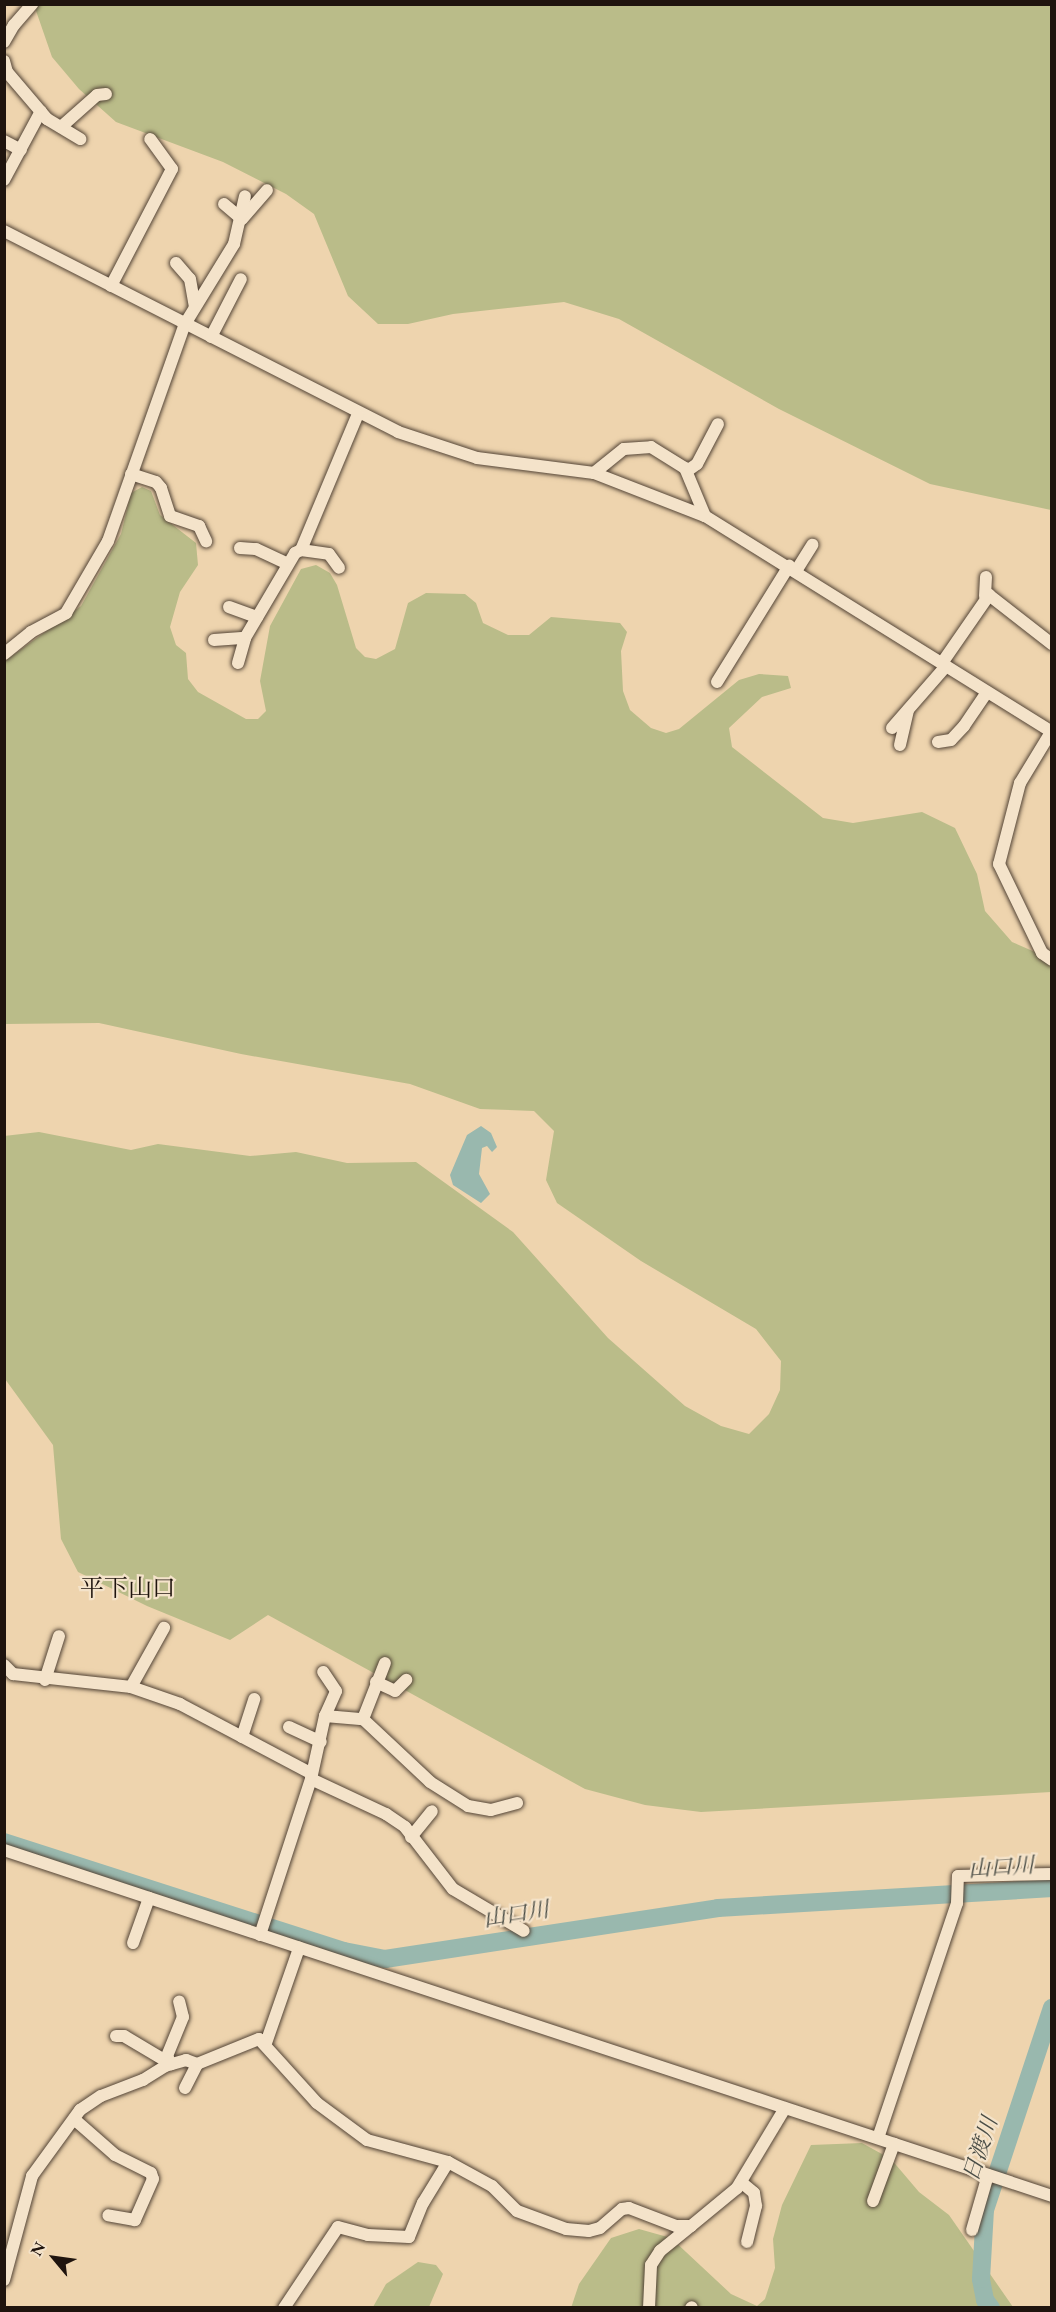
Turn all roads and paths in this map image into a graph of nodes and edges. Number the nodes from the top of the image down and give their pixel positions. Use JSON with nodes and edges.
{"nodes":[{"id":1,"x":32,"y":4,"type":"edge"},
{"id":2,"x":4,"y":42,"type":"edge"},
{"id":3,"x":4,"y":61,"type":"edge"},
{"id":4,"x":106,"y":94,"type":"dead end"},
{"id":5,"x":40,"y":111,"type":"junction"},
{"id":6,"x":61,"y":127,"type":"junction"},
{"id":7,"x":80,"y":139,"type":"dead end"},
{"id":8,"x":150,"y":139,"type":"dead end"},
{"id":9,"x":4,"y":141,"type":"edge"},
{"id":10,"x":21,"y":150,"type":"junction"},
{"id":11,"x":4,"y":180,"type":"edge"},
{"id":12,"x":267,"y":190,"type":"dead end"},
{"id":13,"x":245,"y":196,"type":"dead end"},
{"id":14,"x":224,"y":204,"type":"dead end"},
{"id":15,"x":242,"y":219,"type":"junction"},
{"id":16,"x":4,"y":231,"type":"edge"},
{"id":17,"x":176,"y":262,"type":"dead end"},
{"id":18,"x":241,"y":279,"type":"dead end"},
{"id":19,"x":111,"y":286,"type":"junction"},
{"id":20,"x":195,"y":307,"type":"junction"},
{"id":21,"x":185,"y":324,"type":"junction"},
{"id":22,"x":211,"y":338,"type":"junction"},
{"id":23,"x":358,"y":414,"type":"junction"},
{"id":24,"x":718,"y":424,"type":"dead end"},
{"id":25,"x":687,"y":471,"type":"junction"},
{"id":26,"x":594,"y":473,"type":"junction"},
{"id":27,"x":130,"y":474,"type":"junction"},
{"id":28,"x":705,"y":516,"type":"junction"},
{"id":29,"x":206,"y":541,"type":"dead end"},
{"id":30,"x":812,"y":545,"type":"dead end"},
{"id":31,"x":240,"y":548,"type":"dead end"},
{"id":32,"x":301,"y":550,"type":"junction"},
{"id":33,"x":286,"y":563,"type":"junction"},
{"id":34,"x":339,"y":568,"type":"dead end"},
{"id":35,"x":793,"y":569,"type":"junction"},
{"id":36,"x":986,"y":577,"type":"dead end"},
{"id":37,"x":985,"y":596,"type":"junction"},
{"id":38,"x":229,"y":607,"type":"dead end"},
{"id":39,"x":257,"y":616,"type":"junction"},
{"id":40,"x":245,"y":638,"type":"junction"},
{"id":41,"x":214,"y":640,"type":"dead end"},
{"id":42,"x":1052,"y":644,"type":"edge"},
{"id":43,"x":4,"y":654,"type":"edge"},
{"id":44,"x":238,"y":663,"type":"dead end"},
{"id":45,"x":944,"y":665,"type":"junction"},
{"id":46,"x":717,"y":682,"type":"dead end"},
{"id":47,"x":987,"y":692,"type":"junction"},
{"id":48,"x":908,"y":709,"type":"junction"},
{"id":49,"x":892,"y":728,"type":"dead end"},
{"id":50,"x":1051,"y":732,"type":"edge"},
{"id":51,"x":938,"y":742,"type":"dead end"},
{"id":52,"x":900,"y":745,"type":"dead end"},
{"id":53,"x":1052,"y":960,"type":"edge"},
{"id":54,"x":165,"y":1628,"type":"dead end"},
{"id":55,"x":59,"y":1636,"type":"dead end"},
{"id":56,"x":385,"y":1663,"type":"dead end"},
{"id":57,"x":4,"y":1665,"type":"edge"},
{"id":58,"x":323,"y":1672,"type":"dead end"},
{"id":59,"x":45,"y":1680,"type":"junction"},
{"id":60,"x":406,"y":1680,"type":"dead end"},
{"id":61,"x":376,"y":1682,"type":"junction"},
{"id":62,"x":131,"y":1687,"type":"junction"},
{"id":63,"x":254,"y":1699,"type":"dead end"},
{"id":64,"x":325,"y":1716,"type":"junction"},
{"id":65,"x":363,"y":1719,"type":"junction"},
{"id":66,"x":289,"y":1727,"type":"dead end"},
{"id":67,"x":242,"y":1737,"type":"junction"},
{"id":68,"x":321,"y":1742,"type":"junction"},
{"id":69,"x":312,"y":1776,"type":"junction"},
{"id":70,"x":516,"y":1803,"type":"dead end"},
{"id":71,"x":432,"y":1811,"type":"dead end"},
{"id":72,"x":411,"y":1837,"type":"junction"},
{"id":73,"x":4,"y":1850,"type":"edge"},
{"id":74,"x":1052,"y":1874,"type":"edge"},
{"id":75,"x":149,"y":1898,"type":"junction"},
{"id":76,"x":524,"y":1930,"type":"dead end"},
{"id":77,"x":260,"y":1933,"type":"junction"},
{"id":78,"x":133,"y":1943,"type":"dead end"},
{"id":79,"x":299,"y":1948,"type":"junction"},
{"id":80,"x":179,"y":2001,"type":"dead end"},
{"id":81,"x":116,"y":2036,"type":"dead end"},
{"id":82,"x":266,"y":2043,"type":"junction"},
{"id":83,"x":171,"y":2064,"type":"junction"},
{"id":84,"x":197,"y":2064,"type":"junction"},
{"id":85,"x":185,"y":2088,"type":"dead end"},
{"id":86,"x":785,"y":2108,"type":"junction"},
{"id":87,"x":74,"y":2119,"type":"junction"},
{"id":88,"x":878,"y":2138,"type":"junction"},
{"id":89,"x":894,"y":2144,"type":"junction"},
{"id":90,"x":448,"y":2162,"type":"junction"},
{"id":91,"x":993,"y":2177,"type":"junction"},
{"id":92,"x":741,"y":2182,"type":"junction"},
{"id":93,"x":1052,"y":2196,"type":"edge"},
{"id":94,"x":873,"y":2201,"type":"dead end"},
{"id":95,"x":108,"y":2216,"type":"dead end"},
{"id":96,"x":691,"y":2226,"type":"junction"},
{"id":97,"x":972,"y":2230,"type":"dead end"},
{"id":98,"x":747,"y":2242,"type":"dead end"},
{"id":99,"x":4,"y":2280,"type":"edge"},
{"id":100,"x":284,"y":2307,"type":"edge"},
{"id":101,"x":649,"y":2307,"type":"edge"}],
"edges":[{"from":1,"to":2,"type":"street"},
{"from":3,"to":5,"type":"street"},
{"from":4,"to":6,"type":"street"},
{"from":5,"to":6,"type":"street"},
{"from":5,"to":10,"type":"street"},
{"from":6,"to":7,"type":"street"},
{"from":8,"to":19,"type":"street"},
{"from":9,"to":10,"type":"street"},
{"from":10,"to":11,"type":"street"},
{"from":12,"to":15,"type":"street"},
{"from":13,"to":15,"type":"street"},
{"from":14,"to":15,"type":"street"},
{"from":15,"to":20,"type":"street"},
{"from":16,"to":19,"type":"street"},
{"from":17,"to":20,"type":"street"},
{"from":18,"to":22,"type":"street"},
{"from":19,"to":21,"type":"street"},
{"from":20,"to":21,"type":"street"},
{"from":21,"to":22,"type":"street"},
{"from":21,"to":27,"type":"street"},
{"from":22,"to":23,"type":"street"},
{"from":23,"to":26,"type":"street"},
{"from":23,"to":32,"type":"street"},
{"from":24,"to":25,"type":"street"},
{"from":25,"to":26,"type":"street"},
{"from":25,"to":28,"type":"street"},
{"from":26,"to":28,"type":"street"},
{"from":27,"to":29,"type":"street"},
{"from":27,"to":43,"type":"street"},
{"from":28,"to":35,"type":"street"},
{"from":30,"to":35,"type":"street"},
{"from":31,"to":33,"type":"street"},
{"from":32,"to":33,"type":"street"},
{"from":32,"to":34,"type":"street"},
{"from":33,"to":39,"type":"street"},
{"from":35,"to":45,"type":"street"},
{"from":35,"to":46,"type":"street"},
{"from":36,"to":37,"type":"street"},
{"from":37,"to":42,"type":"street"},
{"from":37,"to":45,"type":"street"},
{"from":38,"to":39,"type":"street"},
{"from":39,"to":40,"type":"street"},
{"from":40,"to":41,"type":"street"},
{"from":40,"to":44,"type":"street"},
{"from":45,"to":47,"type":"street"},
{"from":45,"to":48,"type":"street"},
{"from":47,"to":50,"type":"street"},
{"from":47,"to":51,"type":"street"},
{"from":48,"to":49,"type":"street"},
{"from":48,"to":52,"type":"street"},
{"from":50,"to":53,"type":"street"},
{"from":54,"to":62,"type":"street"},
{"from":55,"to":59,"type":"street"},
{"from":56,"to":61,"type":"street"},
{"from":57,"to":59,"type":"street"},
{"from":58,"to":64,"type":"street"},
{"from":59,"to":62,"type":"street"},
{"from":60,"to":61,"type":"street"},
{"from":61,"to":65,"type":"street"},
{"from":62,"to":67,"type":"street"},
{"from":63,"to":67,"type":"street"},
{"from":64,"to":65,"type":"street"},
{"from":64,"to":68,"type":"street"},
{"from":65,"to":70,"type":"street"},
{"from":66,"to":68,"type":"street"},
{"from":67,"to":69,"type":"street"},
{"from":68,"to":69,"type":"street"},
{"from":69,"to":72,"type":"street"},
{"from":69,"to":77,"type":"street"},
{"from":71,"to":72,"type":"street"},
{"from":72,"to":76,"type":"street"},
{"from":73,"to":75,"type":"street"},
{"from":74,"to":88,"type":"street"},
{"from":75,"to":77,"type":"street"},
{"from":75,"to":78,"type":"street"},
{"from":77,"to":79,"type":"street"},
{"from":79,"to":82,"type":"street"},
{"from":79,"to":86,"type":"street"},
{"from":80,"to":83,"type":"street"},
{"from":81,"to":83,"type":"street"},
{"from":82,"to":84,"type":"street"},
{"from":82,"to":90,"type":"street"},
{"from":83,"to":84,"type":"street"},
{"from":83,"to":87,"type":"street"},
{"from":84,"to":85,"type":"street"},
{"from":86,"to":88,"type":"street"},
{"from":86,"to":92,"type":"street"},
{"from":87,"to":95,"type":"street"},
{"from":87,"to":99,"type":"street"},
{"from":88,"to":89,"type":"street"},
{"from":89,"to":91,"type":"street"},
{"from":89,"to":94,"type":"street"},
{"from":90,"to":96,"type":"street"},
{"from":90,"to":100,"type":"street"},
{"from":91,"to":93,"type":"street"},
{"from":91,"to":97,"type":"street"},
{"from":92,"to":96,"type":"street"},
{"from":92,"to":98,"type":"street"},
{"from":96,"to":101,"type":"street"}]}
